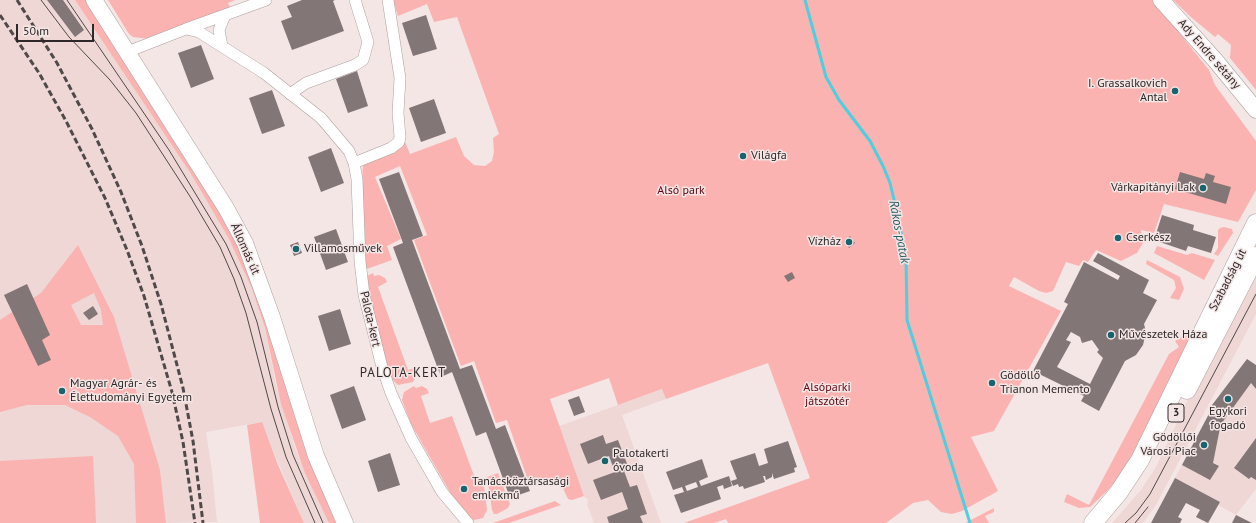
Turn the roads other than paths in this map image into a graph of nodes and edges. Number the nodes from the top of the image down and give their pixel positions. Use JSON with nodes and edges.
{"nodes":[{"id":1,"x":94,"y":0,"type":"edge"},
{"id":2,"x":266,"y":0,"type":"edge"},
{"id":3,"x":354,"y":0,"type":"edge"},
{"id":4,"x":388,"y":0,"type":"edge"},
{"id":5,"x":1161,"y":0,"type":"edge"},
{"id":6,"x":225,"y":15,"type":"junction"},
{"id":7,"x":186,"y":29,"type":"junction"},
{"id":8,"x":222,"y":46,"type":"junction"},
{"id":9,"x":127,"y":52,"type":"junction"},
{"id":10,"x":290,"y":94,"type":"junction"},
{"id":11,"x":1256,"y":110,"type":"edge"},
{"id":12,"x":354,"y":163,"type":"junction"},
{"id":13,"x":1256,"y":223,"type":"edge"},
{"id":14,"x":1256,"y":256,"type":"edge"},
{"id":15,"x":345,"y":523,"type":"edge"},
{"id":16,"x":468,"y":523,"type":"edge"},
{"id":17,"x":1093,"y":523,"type":"edge"},
{"id":18,"x":1100,"y":523,"type":"edge"}],
"edges":[{"from":1,"to":9,"type":"main road","name":"Állomás út"},
{"from":2,"to":6,"type":"street"},
{"from":3,"to":10,"type":"street"},
{"from":4,"to":12,"type":"street"},
{"from":5,"to":11,"type":"main road","name":"Ady Endre sétány"},
{"from":6,"to":7,"type":"street"},
{"from":6,"to":8,"type":"street"},
{"from":7,"to":8,"type":"street","name":"Palota-kert"},
{"from":7,"to":9,"type":"street"},
{"from":8,"to":10,"type":"street","name":"Palota-kert"},
{"from":9,"to":15,"type":"main road","name":"Állomás út"},
{"from":10,"to":12,"type":"street","name":"Palota-kert"},
{"from":12,"to":16,"type":"street","name":"Palota-kert"},
{"from":13,"to":17,"type":"main road","name":"Szabadság út","number":"3"},
{"from":14,"to":18,"type":"main road","name":"Szabadság út","number":"3"}]}
